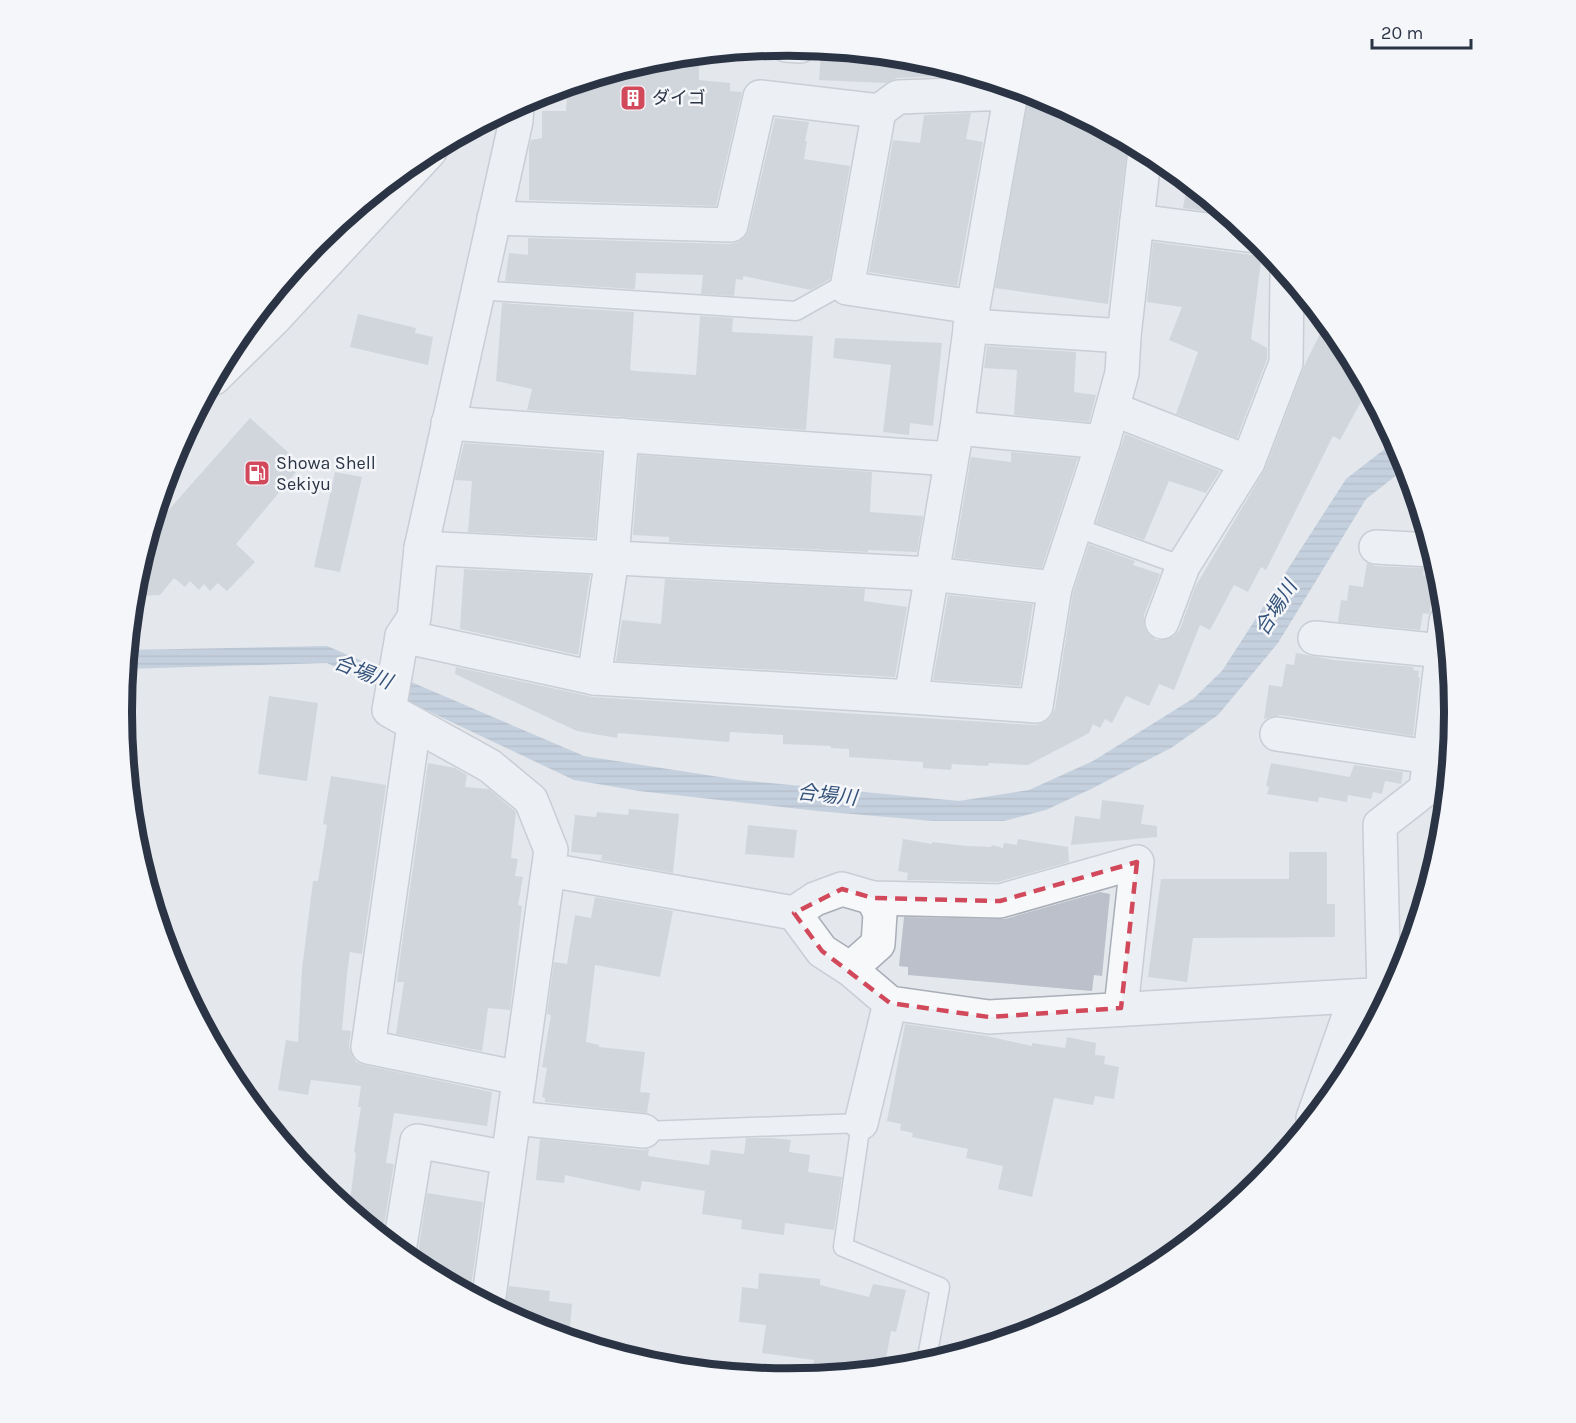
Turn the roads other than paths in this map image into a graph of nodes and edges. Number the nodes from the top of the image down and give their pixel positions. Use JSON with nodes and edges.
{"nodes":[{"id":1,"x":1007,"y":93,"type":"edge"},
{"id":2,"x":1011,"y":94,"type":"edge"},
{"id":3,"x":879,"y":111,"type":"junction"},
{"id":4,"x":516,"y":115,"type":"edge"},
{"id":5,"x":1144,"y":161,"type":"edge"},
{"id":6,"x":392,"y":189,"type":"edge"},
{"id":7,"x":494,"y":218,"type":"junction"},
{"id":8,"x":1137,"y":221,"type":"junction"},
{"id":9,"x":1237,"y":234,"type":"edge"},
{"id":10,"x":1287,"y":286,"type":"edge"},
{"id":11,"x":848,"y":288,"type":"junction"},
{"id":12,"x":477,"y":290,"type":"junction"},
{"id":13,"x":268,"y":312,"type":"edge"},
{"id":14,"x":971,"y":316,"type":"junction"},
{"id":15,"x":1124,"y":336,"type":"junction"},
{"id":16,"x":1113,"y":409,"type":"junction"},
{"id":17,"x":448,"y":423,"type":"junction"},
{"id":18,"x":622,"y":435,"type":"junction"},
{"id":19,"x":1103,"y":442,"type":"junction"},
{"id":20,"x":954,"y":443,"type":"junction"},
{"id":21,"x":1248,"y":462,"type":"junction"},
{"id":22,"x":1075,"y":527,"type":"junction"},
{"id":23,"x":1376,"y":547,"type":"dead end"},
{"id":24,"x":421,"y":548,"type":"junction"},
{"id":25,"x":1424,"y":550,"type":"edge"},
{"id":26,"x":612,"y":558,"type":"junction"},
{"id":27,"x":1183,"y":566,"type":"junction"},
{"id":28,"x":931,"y":574,"type":"junction"},
{"id":29,"x":1055,"y":588,"type":"junction"},
{"id":30,"x":1162,"y":621,"type":"dead end"},
{"id":31,"x":1439,"y":636,"type":"edge"},
{"id":32,"x":1315,"y":638,"type":"dead end"},
{"id":33,"x":401,"y":643,"type":"junction"},
{"id":34,"x":1442,"y":657,"type":"edge"},
{"id":35,"x":594,"y":678,"type":"junction"},
{"id":36,"x":911,"y":697,"type":"junction"},
{"id":37,"x":414,"y":725,"type":"junction"},
{"id":38,"x":1277,"y":734,"type":"dead end"},
{"id":39,"x":1430,"y":757,"type":"junction"},
{"id":40,"x":549,"y":870,"type":"junction"},
{"id":41,"x":873,"y":898,"type":"junction"},
{"id":42,"x":794,"y":914,"type":"junction"},
{"id":43,"x":850,"y":969,"type":"junction"},
{"id":44,"x":1376,"y":995,"type":"edge"},
{"id":45,"x":890,"y":1003,"type":"junction"},
{"id":46,"x":1121,"y":1008,"type":"junction"},
{"id":47,"x":1341,"y":1064,"type":"edge"},
{"id":48,"x":519,"y":1078,"type":"junction"},
{"id":49,"x":514,"y":1118,"type":"junction"},
{"id":50,"x":861,"y":1123,"type":"junction"},
{"id":51,"x":644,"y":1131,"type":"joint"},
{"id":52,"x":508,"y":1158,"type":"junction"},
{"id":53,"x":401,"y":1240,"type":"edge"},
{"id":54,"x":489,"y":1295,"type":"edge"},
{"id":55,"x":928,"y":1352,"type":"edge"}],
"edges":[{"from":1,"to":3,"type":"street"},
{"from":2,"to":14,"type":"street"},
{"from":3,"to":7,"type":"street"},
{"from":3,"to":11,"type":"street"},
{"from":4,"to":7,"type":"street"},
{"from":5,"to":8,"type":"street"},
{"from":6,"to":13,"type":"street"},
{"from":7,"to":12,"type":"street"},
{"from":8,"to":9,"type":"street"},
{"from":8,"to":15,"type":"street"},
{"from":10,"to":21,"type":"street"},
{"from":11,"to":12,"type":"lane"},
{"from":11,"to":14,"type":"street"},
{"from":12,"to":17,"type":"street"},
{"from":14,"to":15,"type":"street"},
{"from":14,"to":20,"type":"street"},
{"from":15,"to":16,"type":"street"},
{"from":16,"to":19,"type":"street"},
{"from":16,"to":21,"type":"street"},
{"from":17,"to":18,"type":"street"},
{"from":17,"to":24,"type":"street"},
{"from":18,"to":20,"type":"street"},
{"from":18,"to":26,"type":"street"},
{"from":19,"to":20,"type":"street"},
{"from":19,"to":22,"type":"street"},
{"from":20,"to":28,"type":"street"},
{"from":21,"to":27,"type":"street"},
{"from":22,"to":27,"type":"lane"},
{"from":22,"to":29,"type":"street"},
{"from":23,"to":25,"type":"street"},
{"from":24,"to":26,"type":"street"},
{"from":24,"to":33,"type":"street"},
{"from":26,"to":28,"type":"street"},
{"from":26,"to":35,"type":"street"},
{"from":27,"to":30,"type":"street"},
{"from":28,"to":29,"type":"street"},
{"from":28,"to":36,"type":"street"},
{"from":29,"to":36,"type":"street"},
{"from":31,"to":32,"type":"street"},
{"from":33,"to":35,"type":"street"},
{"from":33,"to":37,"type":"street"},
{"from":34,"to":39,"type":"street"},
{"from":35,"to":36,"type":"street"},
{"from":37,"to":40,"type":"street"},
{"from":37,"to":48,"type":"street"},
{"from":38,"to":39,"type":"street"},
{"from":39,"to":44,"type":"street"},
{"from":40,"to":42,"type":"street"},
{"from":40,"to":48,"type":"street"},
{"from":41,"to":42,"type":"street"},
{"from":41,"to":43,"type":"street"},
{"from":41,"to":46,"type":"street"},
{"from":42,"to":43,"type":"street"},
{"from":43,"to":45,"type":"street"},
{"from":44,"to":46,"type":"street"},
{"from":44,"to":47,"type":"street"},
{"from":45,"to":46,"type":"street"},
{"from":45,"to":50,"type":"street"},
{"from":48,"to":49,"type":"street"},
{"from":49,"to":51,"type":"street"},
{"from":49,"to":52,"type":"street"},
{"from":50,"to":51,"type":"lane"},
{"from":50,"to":55,"type":"lane"},
{"from":52,"to":53,"type":"street"},
{"from":52,"to":54,"type":"street"}]}
